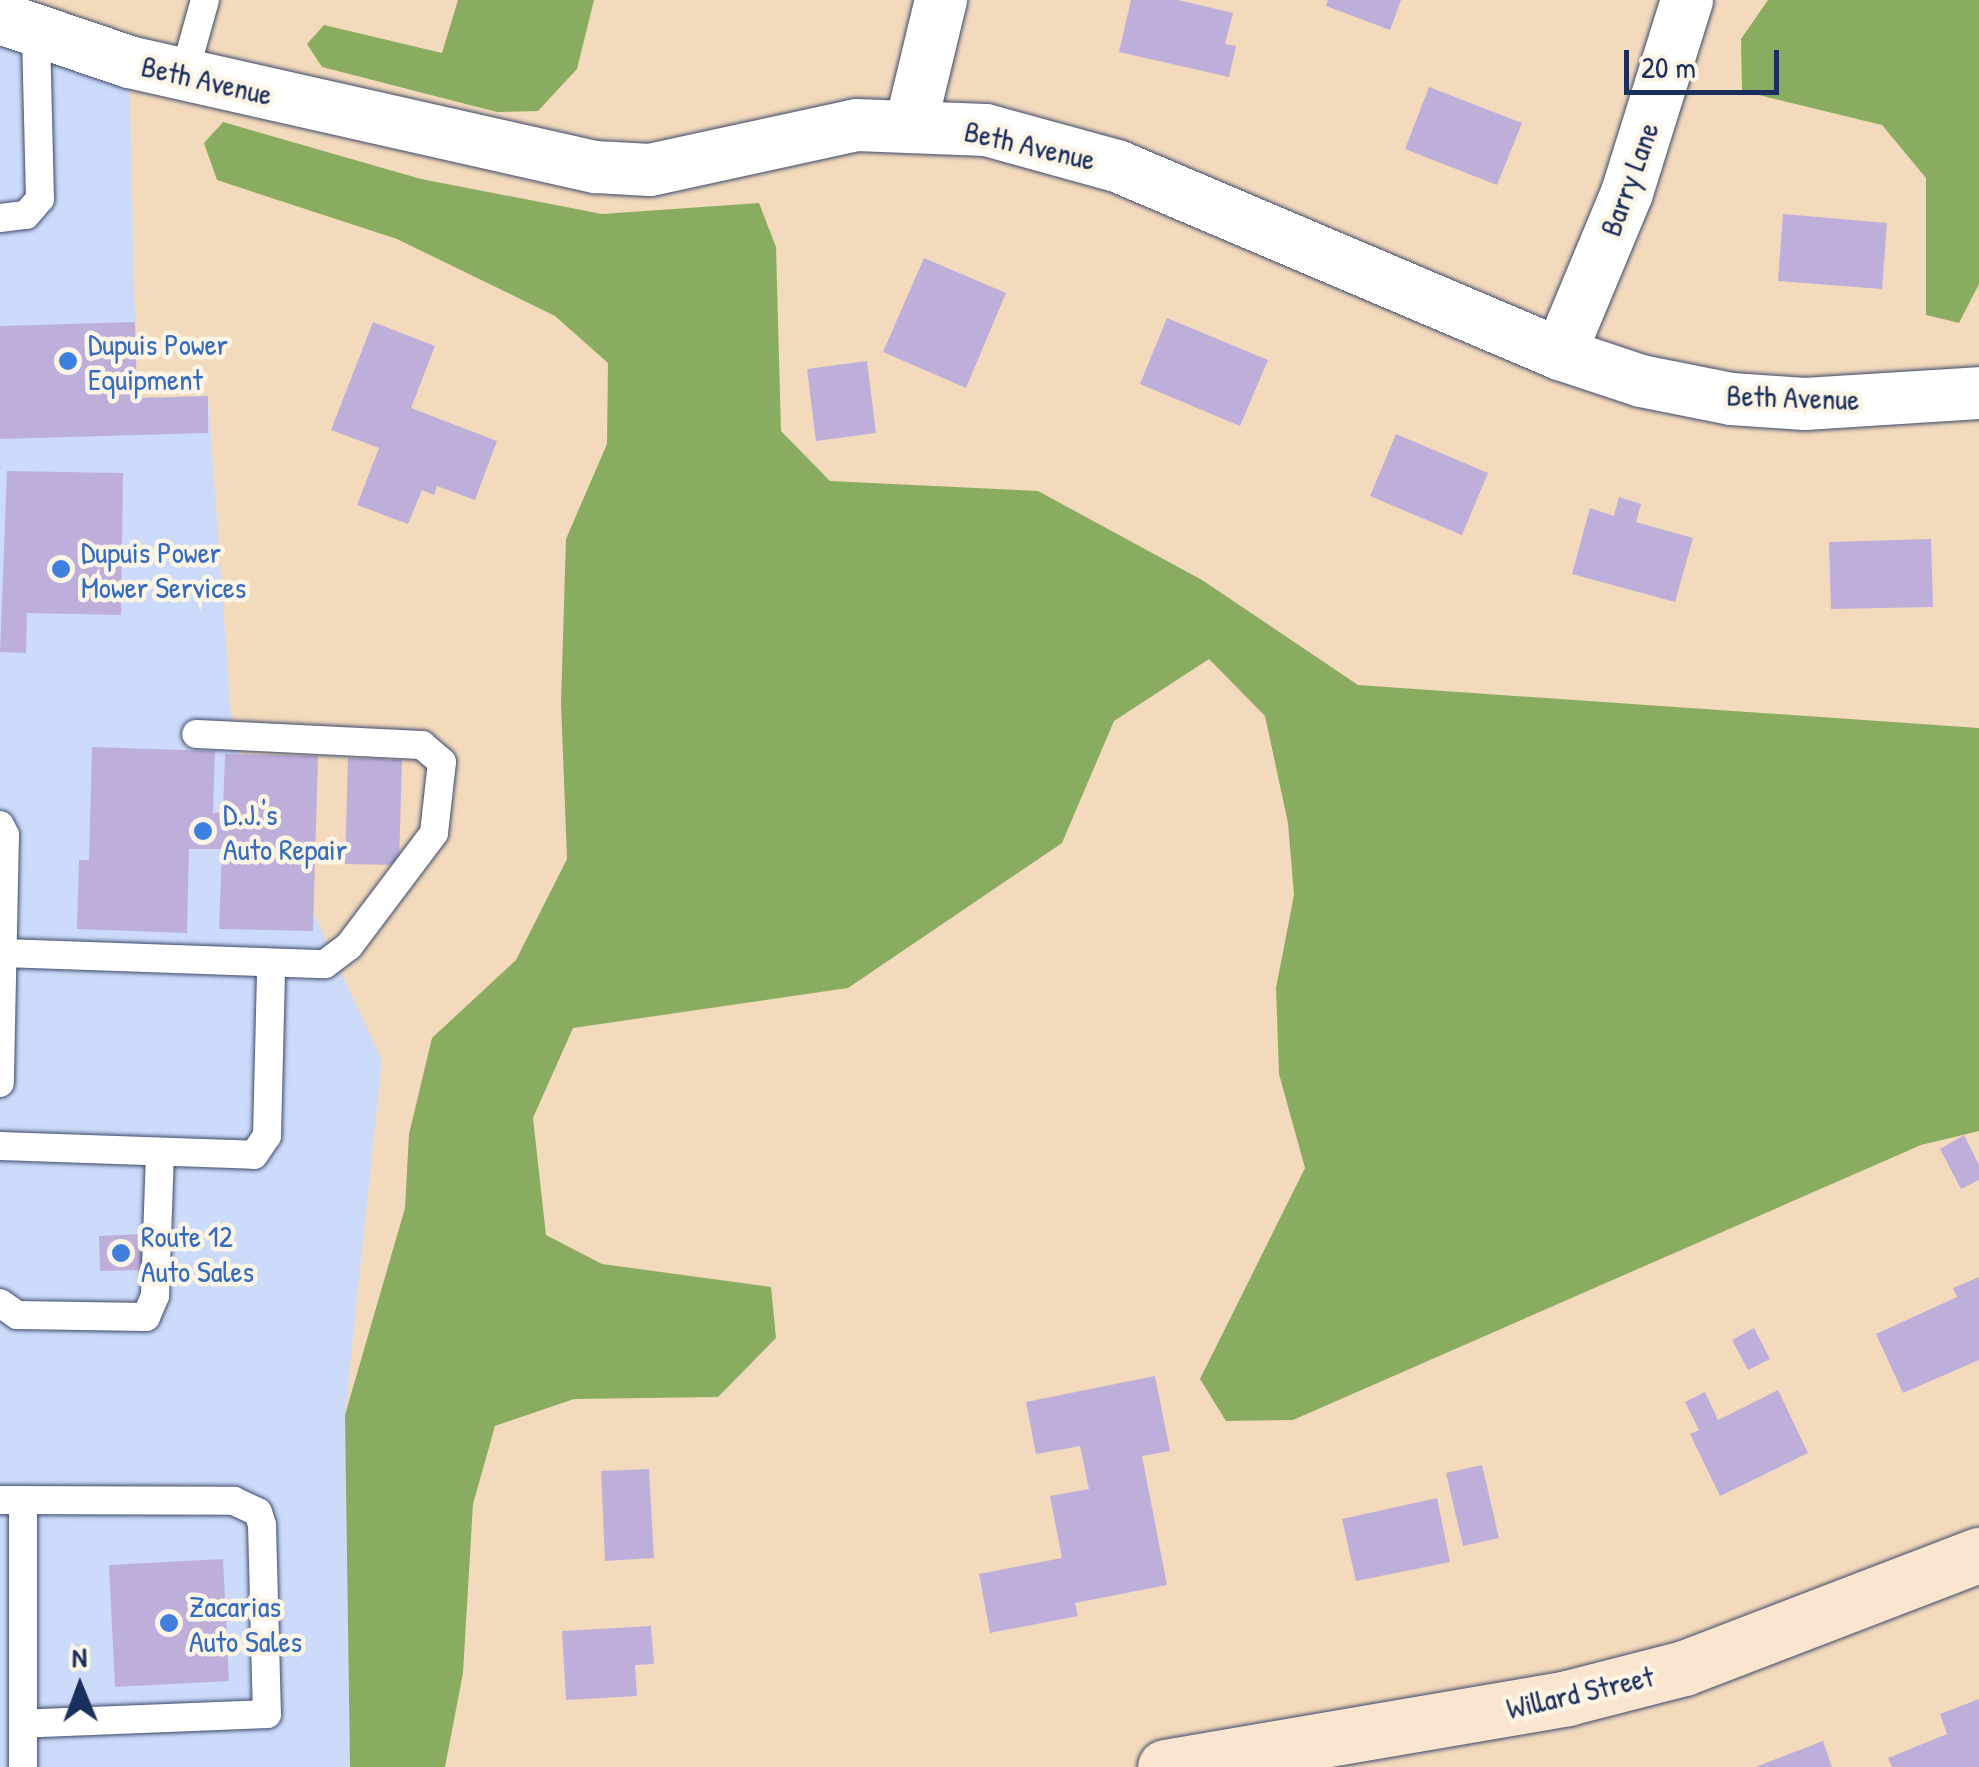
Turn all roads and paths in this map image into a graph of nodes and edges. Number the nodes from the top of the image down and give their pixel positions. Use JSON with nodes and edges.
{"nodes":[{"id":1,"x":204,"y":0,"type":"edge"},
{"id":2,"x":941,"y":0,"type":"edge"},
{"id":3,"x":1688,"y":0,"type":"edge"},
{"id":4,"x":18,"y":24,"type":"edge"},
{"id":5,"x":184,"y":75,"type":"junction"},
{"id":6,"x":911,"y":124,"type":"junction"},
{"id":7,"x":0,"y":218,"type":"edge"},
{"id":8,"x":1560,"y":354,"type":"junction"},
{"id":9,"x":1979,"y":393,"type":"edge"},
{"id":10,"x":196,"y":734,"type":"dead end"},
{"id":11,"x":0,"y":825,"type":"edge"},
{"id":12,"x":3,"y":953,"type":"junction"},
{"id":13,"x":271,"y":967,"type":"junction"},
{"id":14,"x":0,"y":1083,"type":"edge"},
{"id":15,"x":0,"y":1146,"type":"edge"},
{"id":16,"x":160,"y":1154,"type":"junction"},
{"id":17,"x":0,"y":1303,"type":"edge"},
{"id":18,"x":11,"y":1500,"type":"edge"},
{"id":19,"x":1979,"y":1555,"type":"edge"},
{"id":20,"x":23,"y":1724,"type":"junction"},
{"id":21,"x":23,"y":1767,"type":"edge"},
{"id":22,"x":1165,"y":1767,"type":"edge"}],
"edges":[{"from":1,"to":5,"type":"lane"},
{"from":2,"to":6,"type":"street"},
{"from":3,"to":8,"type":"street","name":"Barry Lane"},
{"from":4,"to":5,"type":"street","name":"Beth Avenue"},
{"from":4,"to":7,"type":"lane"},
{"from":5,"to":6,"type":"street","name":"Beth Avenue"},
{"from":6,"to":8,"type":"street","name":"Beth Avenue"},
{"from":8,"to":9,"type":"street","name":"Beth Avenue"},
{"from":10,"to":13,"type":"lane"},
{"from":11,"to":12,"type":"lane"},
{"from":12,"to":13,"type":"lane"},
{"from":12,"to":14,"type":"lane"},
{"from":13,"to":16,"type":"lane"},
{"from":15,"to":16,"type":"lane"},
{"from":16,"to":17,"type":"lane"},
{"from":18,"to":20,"type":"lane"},
{"from":18,"to":20,"type":"lane"},
{"from":19,"to":22,"type":"street","name":"Willard Street"},
{"from":20,"to":21,"type":"lane"}]}
